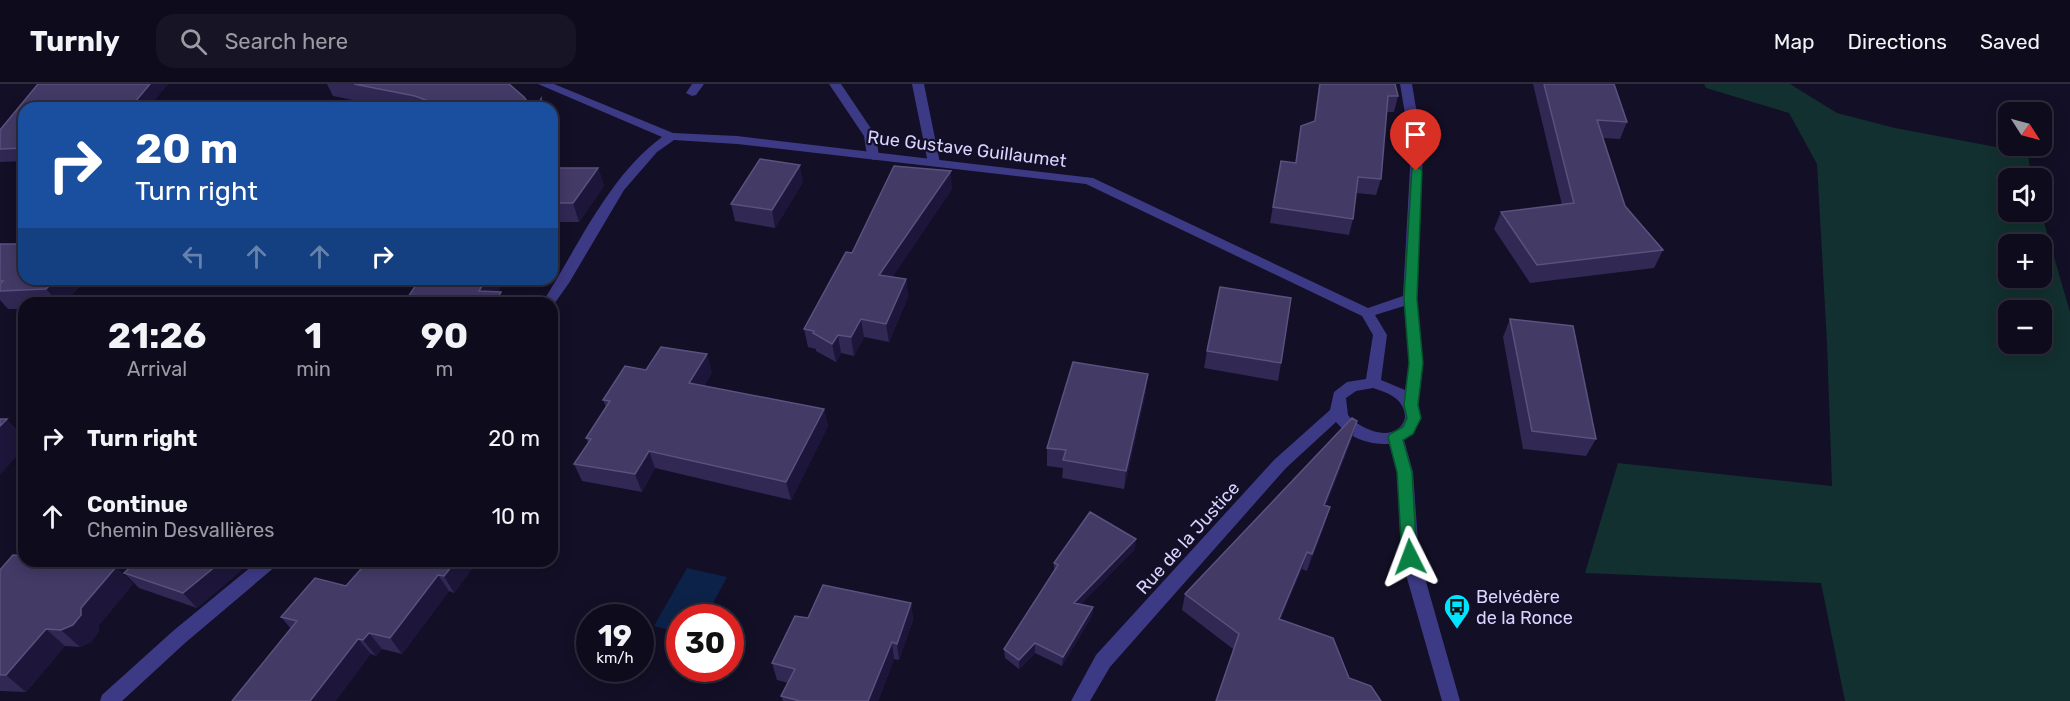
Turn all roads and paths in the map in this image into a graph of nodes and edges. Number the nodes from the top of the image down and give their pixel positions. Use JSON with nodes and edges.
{"nodes":[{"id":1,"x":544,"y":84,"type":"edge"},
{"id":2,"x":835,"y":84,"type":"edge"},
{"id":3,"x":918,"y":84,"type":"edge"},
{"id":4,"x":1406,"y":84,"type":"edge"},
{"id":5,"x":671,"y":136,"type":"junction"},
{"id":6,"x":873,"y":156,"type":"junction"},
{"id":7,"x":934,"y":163,"type":"junction"},
{"id":8,"x":553,"y":297,"type":"edge"},
{"id":9,"x":1410,"y":299,"type":"junction"},
{"id":10,"x":1367,"y":313,"type":"junction"},
{"id":11,"x":1373,"y":383,"type":"junction"},
{"id":12,"x":1411,"y":405,"type":"junction"},
{"id":13,"x":1338,"y":412,"type":"junction"},
{"id":14,"x":1395,"y":437,"type":"junction"},
{"id":15,"x":263,"y":567,"type":"edge"},
{"id":16,"x":109,"y":701,"type":"edge"},
{"id":17,"x":1080,"y":701,"type":"edge"},
{"id":18,"x":1451,"y":701,"type":"edge"}],
"edges":[{"from":1,"to":5,"type":"street","name":"Rue Gustave Guillaumet"},
{"from":2,"to":6,"type":"street"},
{"from":3,"to":7,"type":"street"},
{"from":4,"to":9,"type":"street"},
{"from":5,"to":6,"type":"street","name":"Rue Gustave Guillaumet"},
{"from":5,"to":8,"type":"street"},
{"from":6,"to":7,"type":"street","name":"Rue Gustave Guillaumet"},
{"from":7,"to":10,"type":"street","name":"Rue Gustave Guillaumet"},
{"from":9,"to":10,"type":"street"},
{"from":9,"to":12,"type":"street"},
{"from":10,"to":11,"type":"street"},
{"from":11,"to":12,"type":"street"},
{"from":11,"to":13,"type":"street"},
{"from":12,"to":14,"type":"street"},
{"from":13,"to":14,"type":"street"},
{"from":13,"to":17,"type":"street","name":"Rue de la Justice"},
{"from":14,"to":18,"type":"street"},
{"from":15,"to":16,"type":"street"}]}
